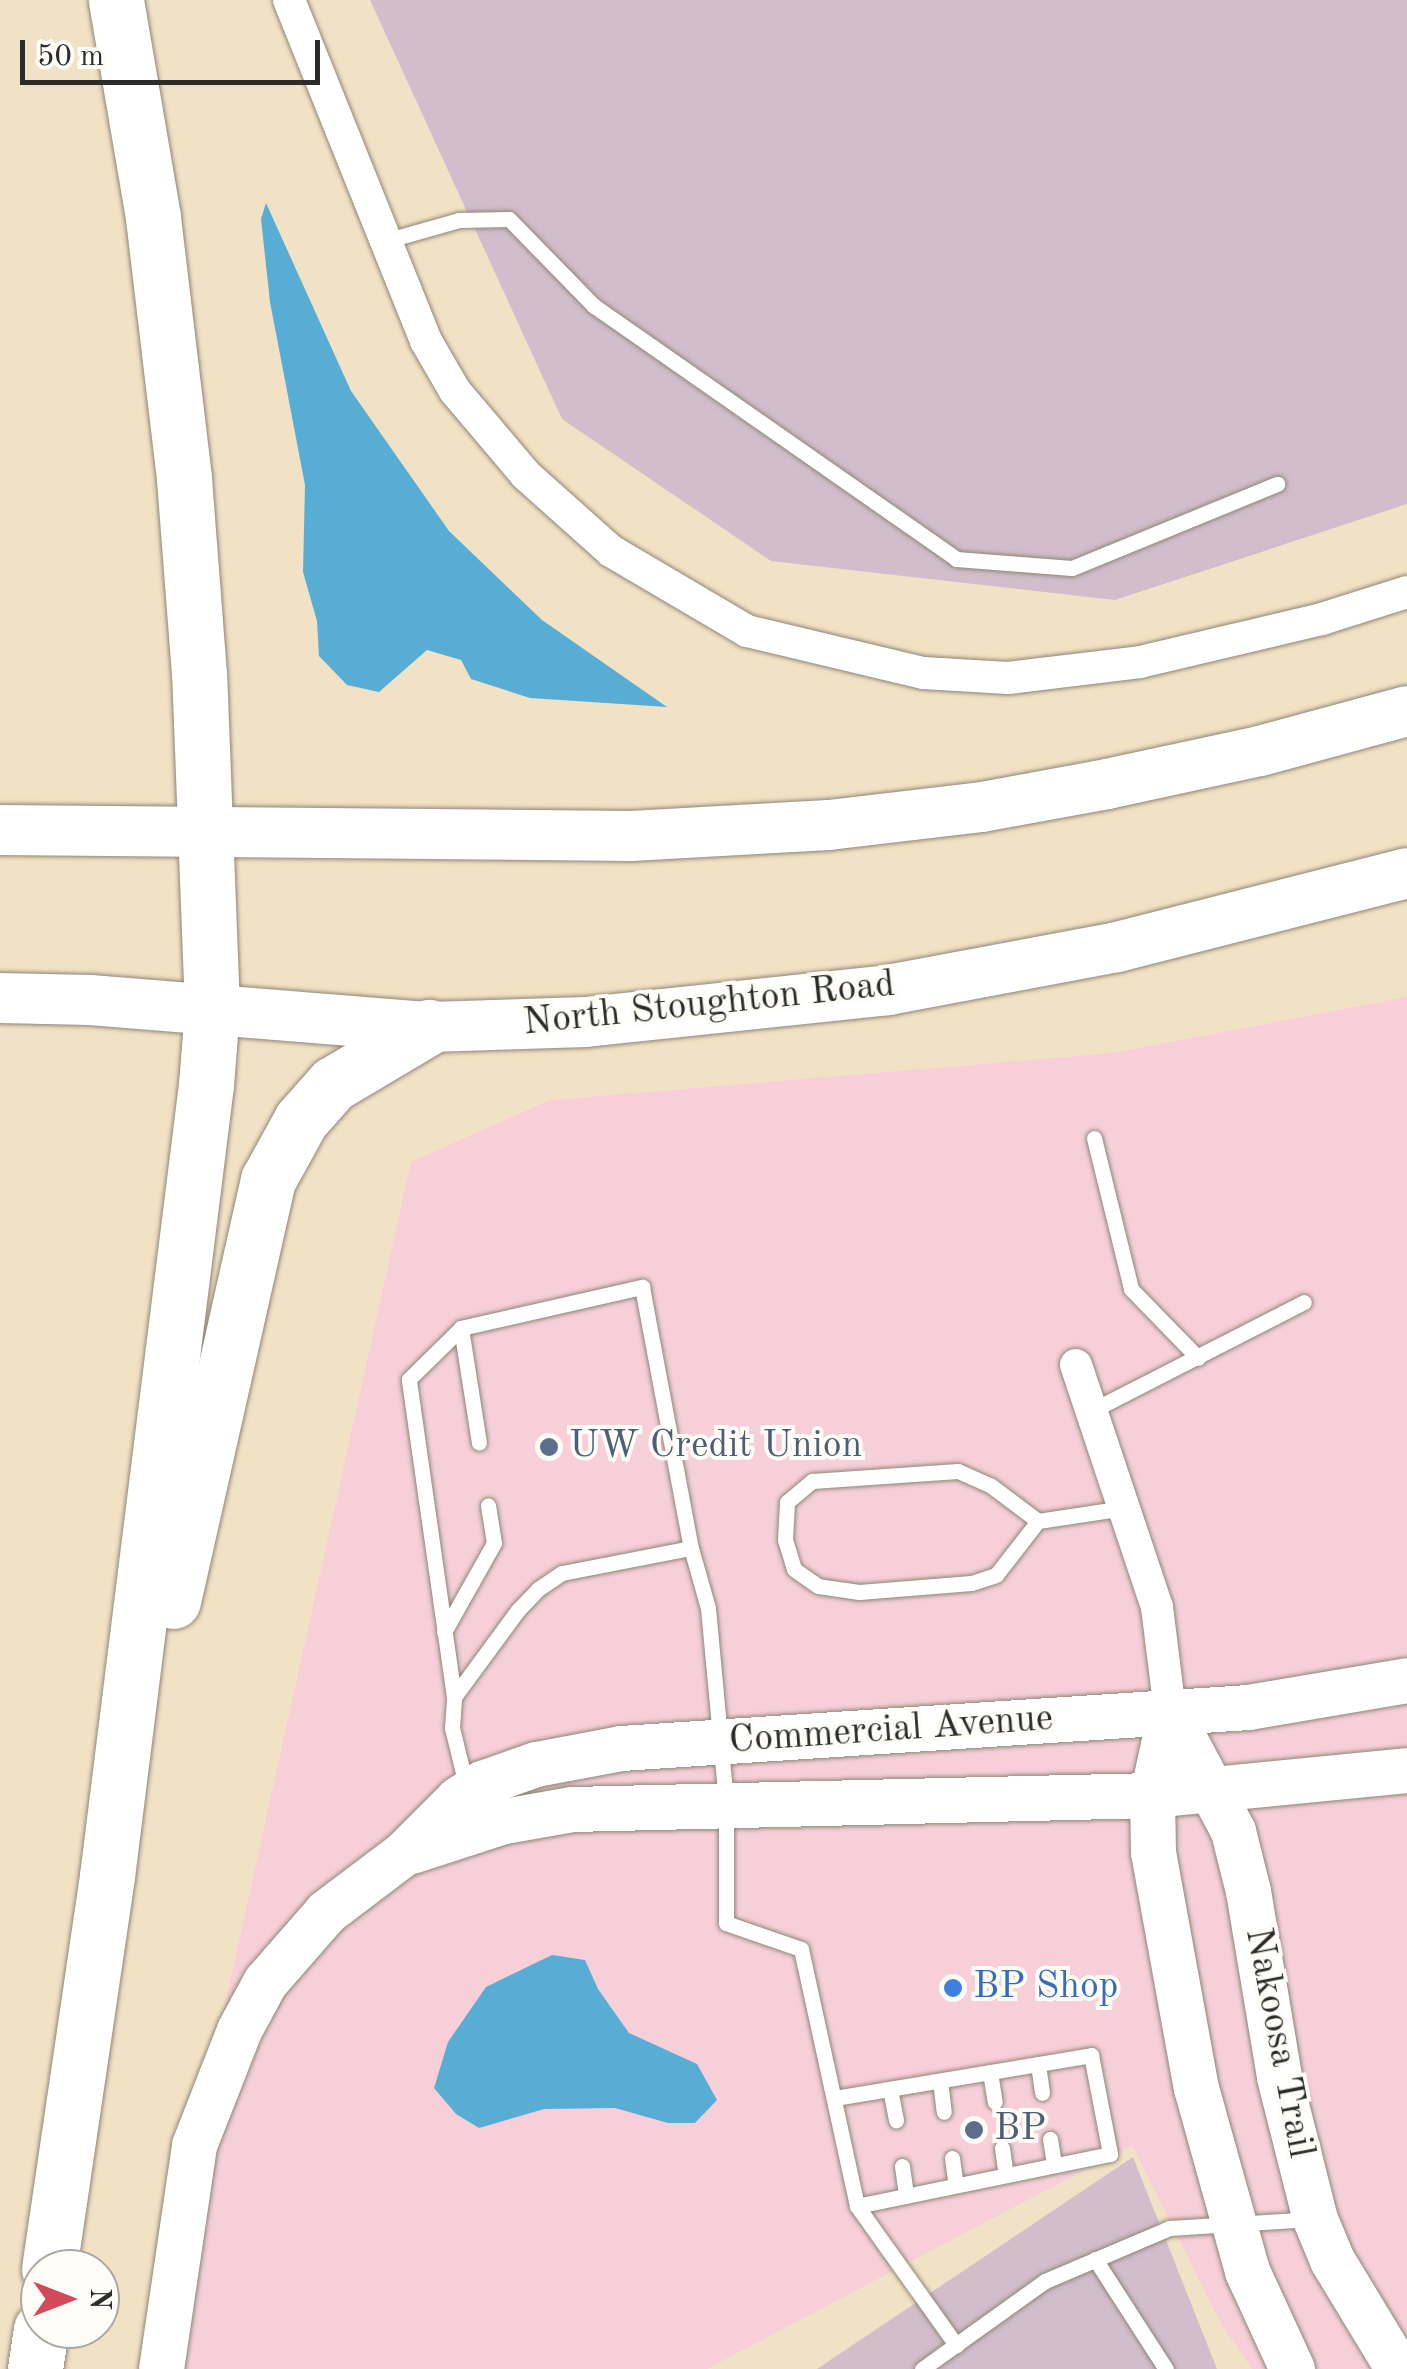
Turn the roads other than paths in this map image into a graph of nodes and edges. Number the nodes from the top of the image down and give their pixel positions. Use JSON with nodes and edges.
{"nodes":[{"id":1,"x":116,"y":0,"type":"edge"},
{"id":2,"x":290,"y":0,"type":"edge"},
{"id":3,"x":386,"y":241,"type":"junction"},
{"id":4,"x":1278,"y":484,"type":"dead end"},
{"id":5,"x":1407,"y":592,"type":"edge"},
{"id":6,"x":1407,"y":710,"type":"edge"},
{"id":7,"x":0,"y":830,"type":"edge"},
{"id":8,"x":204,"y":833,"type":"junction"},
{"id":9,"x":1407,"y":873,"type":"edge"},
{"id":10,"x":0,"y":998,"type":"edge"},
{"id":11,"x":212,"y":1010,"type":"junction"},
{"id":12,"x":430,"y":1028,"type":"junction"},
{"id":13,"x":1094,"y":1138,"type":"dead end"},
{"id":14,"x":1304,"y":1302,"type":"dead end"},
{"id":15,"x":461,"y":1328,"type":"junction"},
{"id":16,"x":1198,"y":1358,"type":"junction"},
{"id":17,"x":1076,"y":1364,"type":"dead end"},
{"id":18,"x":1091,"y":1411,"type":"junction"},
{"id":19,"x":479,"y":1443,"type":"dead end"},
{"id":20,"x":488,"y":1506,"type":"dead end"},
{"id":21,"x":1124,"y":1508,"type":"junction"},
{"id":22,"x":1038,"y":1521,"type":"junction"},
{"id":23,"x":690,"y":1548,"type":"junction"},
{"id":24,"x":444,"y":1632,"type":"junction"},
{"id":25,"x":1407,"y":1680,"type":"edge"},
{"id":26,"x":454,"y":1697,"type":"junction"},
{"id":27,"x":1170,"y":1712,"type":"junction"},
{"id":28,"x":720,"y":1742,"type":"junction"},
{"id":29,"x":1407,"y":1770,"type":"edge"},
{"id":30,"x":1214,"y":1790,"type":"junction"},
{"id":31,"x":468,"y":1792,"type":"junction"},
{"id":32,"x":1152,"y":1795,"type":"junction"},
{"id":33,"x":726,"y":1802,"type":"junction"},
{"id":34,"x":404,"y":1853,"type":"junction"},
{"id":35,"x":107,"y":1876,"type":"junction"},
{"id":36,"x":1038,"y":2064,"type":"junction"},
{"id":37,"x":990,"y":2072,"type":"junction"},
{"id":38,"x":940,"y":2081,"type":"junction"},
{"id":39,"x":890,"y":2089,"type":"junction"},
{"id":40,"x":1042,"y":2094,"type":"dead end"},
{"id":41,"x":836,"y":2098,"type":"junction"},
{"id":42,"x":995,"y":2102,"type":"dead end"},
{"id":43,"x":944,"y":2112,"type":"dead end"},
{"id":44,"x":896,"y":2120,"type":"dead end"},
{"id":45,"x":1050,"y":2140,"type":"dead end"},
{"id":46,"x":1002,"y":2148,"type":"dead end"},
{"id":47,"x":952,"y":2158,"type":"dead end"},
{"id":48,"x":1054,"y":2165,"type":"junction"},
{"id":49,"x":902,"y":2166,"type":"dead end"},
{"id":50,"x":1006,"y":2175,"type":"junction"},
{"id":51,"x":956,"y":2186,"type":"junction"},
{"id":52,"x":906,"y":2196,"type":"junction"},
{"id":53,"x":858,"y":2206,"type":"junction"},
{"id":54,"x":1315,"y":2219,"type":"junction"},
{"id":55,"x":1233,"y":2226,"type":"junction"},
{"id":56,"x":52,"y":2249,"type":"edge"},
{"id":57,"x":1095,"y":2259,"type":"junction"},
{"id":58,"x":956,"y":2345,"type":"junction"},
{"id":59,"x":161,"y":2369,"type":"edge"},
{"id":60,"x":922,"y":2369,"type":"edge"},
{"id":61,"x":1166,"y":2369,"type":"edge"},
{"id":62,"x":1292,"y":2369,"type":"edge"},
{"id":63,"x":1398,"y":2369,"type":"edge"}],
"edges":[{"from":1,"to":8,"type":"highway"},
{"from":2,"to":3,"type":"street"},
{"from":3,"to":4,"type":"lane"},
{"from":3,"to":5,"type":"street"},
{"from":6,"to":8,"type":"main road"},
{"from":7,"to":8,"type":"main road"},
{"from":8,"to":11,"type":"highway"},
{"from":9,"to":12,"type":"main road","name":"North Stoughton Road"},
{"from":10,"to":11,"type":"main road","name":"North Stoughton Road"},
{"from":11,"to":12,"type":"main road","name":"North Stoughton Road"},
{"from":11,"to":35,"type":"highway"},
{"from":12,"to":35,"type":"highway"},
{"from":13,"to":16,"type":"lane"},
{"from":14,"to":16,"type":"lane"},
{"from":15,"to":19,"type":"lane"},
{"from":15,"to":23,"type":"lane"},
{"from":15,"to":24,"type":"lane"},
{"from":16,"to":18,"type":"lane"},
{"from":17,"to":18,"type":"street","name":"Nakoosa Trail"},
{"from":18,"to":21,"type":"street","name":"Nakoosa Trail"},
{"from":20,"to":24,"type":"lane"},
{"from":21,"to":22,"type":"lane"},
{"from":21,"to":27,"type":"street","name":"Nakoosa Trail"},
{"from":22,"to":22,"type":"lane"},
{"from":23,"to":26,"type":"lane"},
{"from":23,"to":28,"type":"lane"},
{"from":24,"to":26,"type":"lane"},
{"from":25,"to":27,"type":"street","name":"Commercial Avenue"},
{"from":26,"to":31,"type":"lane"},
{"from":27,"to":28,"type":"street","name":"Commercial Avenue"},
{"from":27,"to":30,"type":"street","name":"Nakoosa Trail"},
{"from":27,"to":32,"type":"street","name":"Nakoosa Trail"},
{"from":28,"to":31,"type":"street","name":"Commercial Avenue"},
{"from":28,"to":33,"type":"lane"},
{"from":29,"to":30,"type":"street","name":"Commercial Avenue"},
{"from":30,"to":32,"type":"street","name":"Commercial Avenue"},
{"from":30,"to":54,"type":"street","name":"Nakoosa Trail"},
{"from":31,"to":34,"type":"street","name":"Commercial Avenue"},
{"from":32,"to":33,"type":"street","name":"Commercial Avenue"},
{"from":32,"to":55,"type":"street","name":"Nakoosa Trail"},
{"from":33,"to":34,"type":"street","name":"Commercial Avenue"},
{"from":33,"to":41,"type":"lane"},
{"from":34,"to":59,"type":"street","name":"Commercial Avenue"},
{"from":35,"to":56,"type":"highway"},
{"from":36,"to":37,"type":"lane"},
{"from":36,"to":40,"type":"lane"},
{"from":36,"to":48,"type":"lane"},
{"from":37,"to":38,"type":"lane"},
{"from":37,"to":42,"type":"lane"},
{"from":38,"to":39,"type":"lane"},
{"from":38,"to":43,"type":"lane"},
{"from":39,"to":41,"type":"lane"},
{"from":39,"to":44,"type":"lane"},
{"from":41,"to":53,"type":"lane"},
{"from":45,"to":48,"type":"lane"},
{"from":46,"to":50,"type":"lane"},
{"from":47,"to":51,"type":"lane"},
{"from":48,"to":50,"type":"lane"},
{"from":49,"to":52,"type":"lane"},
{"from":50,"to":51,"type":"lane"},
{"from":51,"to":52,"type":"lane"},
{"from":52,"to":53,"type":"lane"},
{"from":53,"to":58,"type":"lane"},
{"from":54,"to":55,"type":"lane"},
{"from":54,"to":63,"type":"street","name":"Nakoosa Trail"},
{"from":55,"to":57,"type":"lane"},
{"from":55,"to":62,"type":"street","name":"Nakoosa Trail"},
{"from":57,"to":58,"type":"lane"},
{"from":57,"to":61,"type":"lane"},
{"from":58,"to":60,"type":"lane"}]}
